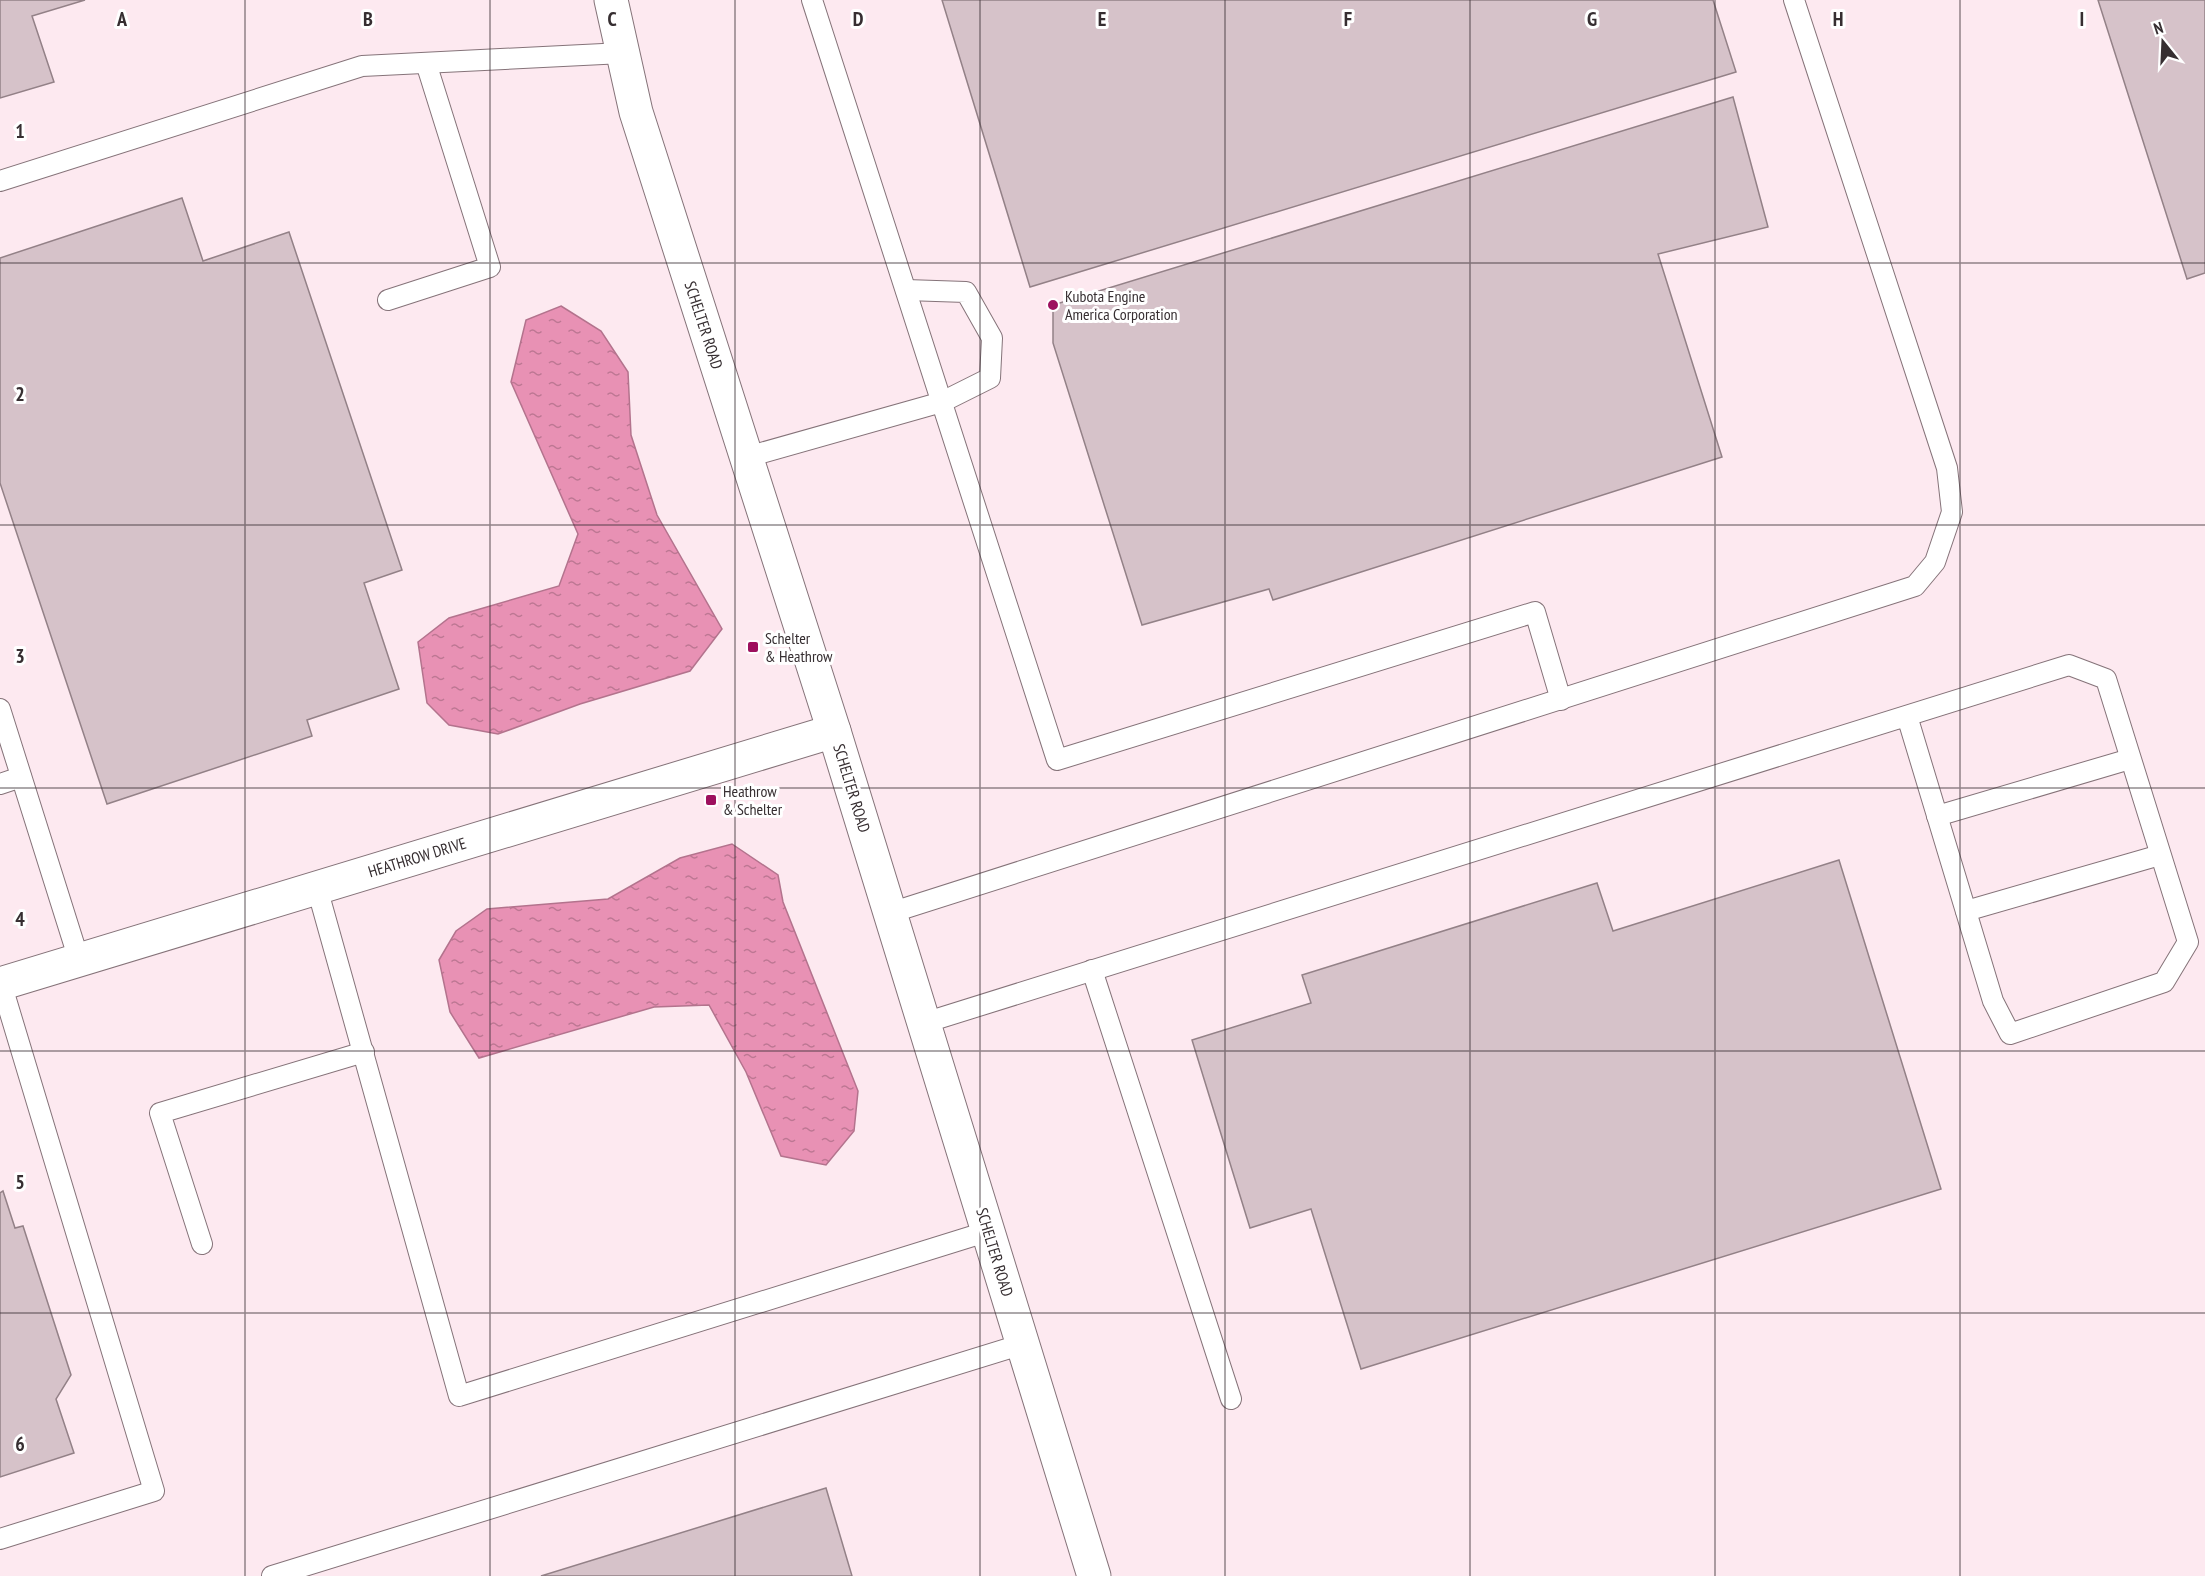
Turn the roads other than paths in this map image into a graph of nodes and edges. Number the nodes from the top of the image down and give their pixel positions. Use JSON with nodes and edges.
{"nodes":[{"id":1,"x":612,"y":0,"type":"edge"},
{"id":2,"x":812,"y":0,"type":"edge"},
{"id":3,"x":1794,"y":0,"type":"edge"},
{"id":4,"x":623,"y":53,"type":"junction"},
{"id":5,"x":426,"y":63,"type":"junction"},
{"id":6,"x":0,"y":181,"type":"edge"},
{"id":7,"x":906,"y":290,"type":"junction"},
{"id":8,"x":388,"y":300,"type":"dead end"},
{"id":9,"x":942,"y":402,"type":"junction"},
{"id":10,"x":747,"y":457,"type":"junction"},
{"id":11,"x":1561,"y":700,"type":"junction"},
{"id":12,"x":0,"y":709,"type":"edge"},
{"id":13,"x":1907,"y":716,"type":"junction"},
{"id":14,"x":834,"y":731,"type":"junction"},
{"id":15,"x":2130,"y":759,"type":"junction"},
{"id":16,"x":21,"y":777,"type":"junction"},
{"id":17,"x":0,"y":784,"type":"edge"},
{"id":18,"x":1937,"y":816,"type":"junction"},
{"id":19,"x":2160,"y":855,"type":"junction"},
{"id":20,"x":317,"y":888,"type":"junction"},
{"id":21,"x":1966,"y":911,"type":"junction"},
{"id":22,"x":890,"y":913,"type":"junction"},
{"id":23,"x":79,"y":960,"type":"junction"},
{"id":24,"x":1092,"y":970,"type":"junction"},
{"id":25,"x":1,"y":984,"type":"edge"},
{"id":26,"x":924,"y":1023,"type":"junction"},
{"id":27,"x":364,"y":1052,"type":"junction"},
{"id":28,"x":988,"y":1231,"type":"junction"},
{"id":29,"x":202,"y":1244,"type":"dead end"},
{"id":30,"x":1023,"y":1344,"type":"junction"},
{"id":31,"x":1231,"y":1399,"type":"dead end"},
{"id":32,"x":0,"y":1539,"type":"edge"},
{"id":33,"x":272,"y":1576,"type":"edge"},
{"id":34,"x":1094,"y":1576,"type":"edge"}],
"edges":[{"from":1,"to":4,"type":"street","name":"SCHELTER ROAD"},
{"from":2,"to":7,"type":"lane"},
{"from":3,"to":11,"type":"lane"},
{"from":4,"to":5,"type":"lane"},
{"from":4,"to":10,"type":"street","name":"SCHELTER ROAD"},
{"from":5,"to":6,"type":"lane"},
{"from":5,"to":8,"type":"lane"},
{"from":7,"to":9,"type":"lane"},
{"from":7,"to":9,"type":"lane"},
{"from":9,"to":10,"type":"lane"},
{"from":9,"to":11,"type":"lane"},
{"from":10,"to":14,"type":"street","name":"SCHELTER ROAD"},
{"from":11,"to":22,"type":"lane"},
{"from":12,"to":16,"type":"lane"},
{"from":13,"to":15,"type":"lane"},
{"from":13,"to":18,"type":"lane"},
{"from":13,"to":24,"type":"lane"},
{"from":14,"to":20,"type":"street","name":"HEATHROW DRIVE"},
{"from":14,"to":22,"type":"street","name":"SCHELTER ROAD"},
{"from":15,"to":18,"type":"lane"},
{"from":15,"to":19,"type":"lane"},
{"from":16,"to":17,"type":"lane"},
{"from":16,"to":23,"type":"lane"},
{"from":18,"to":21,"type":"lane"},
{"from":19,"to":21,"type":"lane"},
{"from":19,"to":21,"type":"lane"},
{"from":20,"to":23,"type":"street","name":"HEATHROW DRIVE"},
{"from":20,"to":27,"type":"lane"},
{"from":22,"to":26,"type":"street","name":"SCHELTER ROAD"},
{"from":23,"to":25,"type":"street","name":"HEATHROW DRIVE"},
{"from":24,"to":26,"type":"lane"},
{"from":24,"to":31,"type":"lane"},
{"from":25,"to":32,"type":"lane"},
{"from":26,"to":28,"type":"street","name":"SCHELTER ROAD"},
{"from":27,"to":28,"type":"lane"},
{"from":27,"to":29,"type":"lane"},
{"from":28,"to":30,"type":"street","name":"SCHELTER ROAD"},
{"from":30,"to":33,"type":"lane"},
{"from":30,"to":34,"type":"street","name":"SCHELTER ROAD"}]}
